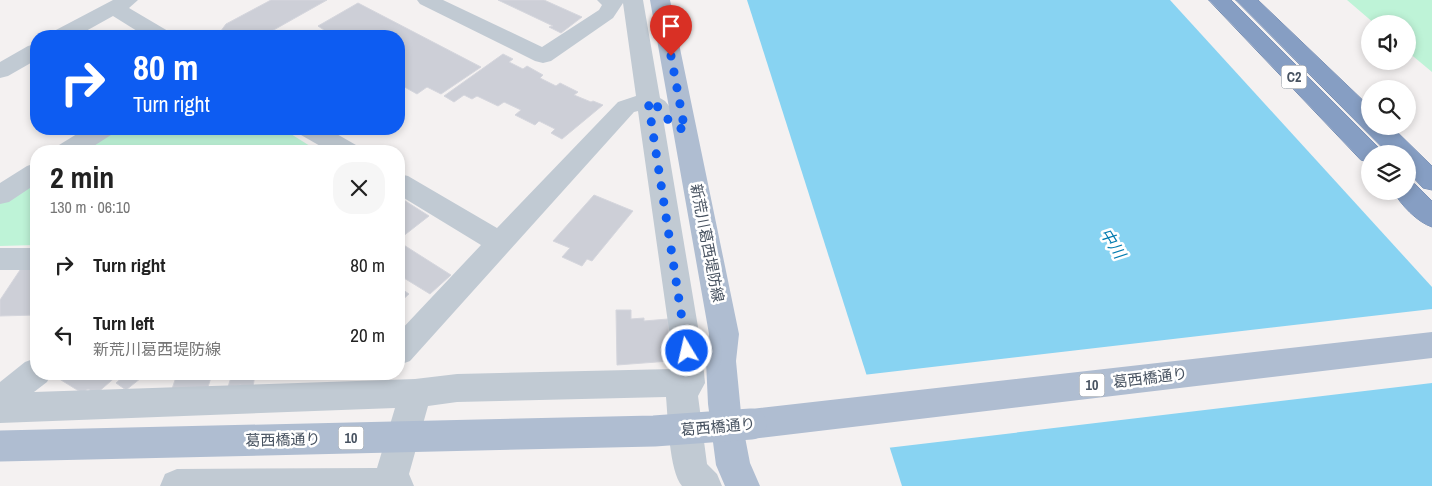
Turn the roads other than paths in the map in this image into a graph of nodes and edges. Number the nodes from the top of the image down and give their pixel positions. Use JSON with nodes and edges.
{"nodes":[{"id":1,"x":427,"y":0,"type":"edge"},
{"id":2,"x":621,"y":0,"type":"edge"},
{"id":3,"x":660,"y":0,"type":"edge"},
{"id":4,"x":1219,"y":0,"type":"edge"},
{"id":5,"x":1246,"y":0,"type":"edge"},
{"id":6,"x":121,"y":4,"type":"edge"},
{"id":7,"x":73,"y":30,"type":"edge"},
{"id":8,"x":153,"y":30,"type":"edge"},
{"id":9,"x":30,"y":54,"type":"edge"},
{"id":10,"x":0,"y":71,"type":"edge"},
{"id":11,"x":648,"y":101,"type":"junction"},
{"id":12,"x":1361,"y":112,"type":"edge"},
{"id":13,"x":685,"y":131,"type":"junction"},
{"id":14,"x":93,"y":135,"type":"edge"},
{"id":15,"x":317,"y":135,"type":"edge"},
{"id":16,"x":1385,"y":135,"type":"edge"},
{"id":17,"x":77,"y":145,"type":"edge"},
{"id":18,"x":329,"y":145,"type":"edge"},
{"id":19,"x":1361,"y":145,"type":"edge"},
{"id":20,"x":1395,"y":145,"type":"edge"},
{"id":21,"x":1416,"y":165,"type":"edge"},
{"id":22,"x":30,"y":176,"type":"edge"},
{"id":23,"x":1432,"y":181,"type":"edge"},
{"id":24,"x":405,"y":187,"type":"edge"},
{"id":25,"x":0,"y":195,"type":"edge"},
{"id":26,"x":1415,"y":200,"type":"edge"},
{"id":27,"x":1432,"y":217,"type":"edge"},
{"id":28,"x":500,"y":244,"type":"junction"},
{"id":29,"x":0,"y":259,"type":"edge"},
{"id":30,"x":30,"y":259,"type":"edge"},
{"id":31,"x":1432,"y":345,"type":"edge"},
{"id":32,"x":405,"y":346,"type":"edge"},
{"id":33,"x":30,"y":377,"type":"edge"},
{"id":34,"x":689,"y":383,"type":"junction"},
{"id":35,"x":368,"y":384,"type":"edge"},
{"id":36,"x":415,"y":394,"type":"junction"},
{"id":37,"x":0,"y":401,"type":"edge"},
{"id":38,"x":0,"y":408,"type":"edge"},
{"id":39,"x":0,"y":446,"type":"edge"},
{"id":40,"x":249,"y":485,"type":"edge"},
{"id":41,"x":285,"y":485,"type":"edge"},
{"id":42,"x":393,"y":485,"type":"edge"},
{"id":43,"x":177,"y":486,"type":"edge"},
{"id":44,"x":705,"y":486,"type":"edge"},
{"id":45,"x":744,"y":486,"type":"edge"}],
"edges":[{"from":1,"to":2,"type":"street"},
{"from":2,"to":11,"type":"street"},
{"from":3,"to":13,"type":"main road","name":"新荒川葛西堤防線"},
{"from":4,"to":19,"type":"highway","number":"C2"},
{"from":5,"to":12,"type":"highway","number":"C2"},
{"from":6,"to":7,"type":"street"},
{"from":6,"to":8,"type":"street"},
{"from":9,"to":10,"type":"street"},
{"from":11,"to":13,"type":"street"},
{"from":11,"to":28,"type":"street"},
{"from":11,"to":34,"type":"street"},
{"from":13,"to":45,"type":"main road","name":"新荒川葛西堤防線"},
{"from":14,"to":17,"type":"street"},
{"from":15,"to":18,"type":"street"},
{"from":16,"to":20,"type":"highway"},
{"from":21,"to":23,"type":"highway"},
{"from":22,"to":25,"type":"street"},
{"from":24,"to":28,"type":"street"},
{"from":26,"to":27,"type":"highway"},
{"from":28,"to":32,"type":"street"},
{"from":29,"to":30,"type":"street"},
{"from":31,"to":39,"type":"main road","name":"葛西橋通り","number":"10","bridge":true},
{"from":33,"to":37,"type":"street"},
{"from":34,"to":36,"type":"street"},
{"from":34,"to":44,"type":"street"},
{"from":35,"to":36,"type":"street"},
{"from":35,"to":38,"type":"street"},
{"from":36,"to":42,"type":"street"},
{"from":40,"to":41,"type":"street"},
{"from":40,"to":43,"type":"street"},
{"from":41,"to":42,"type":"street"}]}
